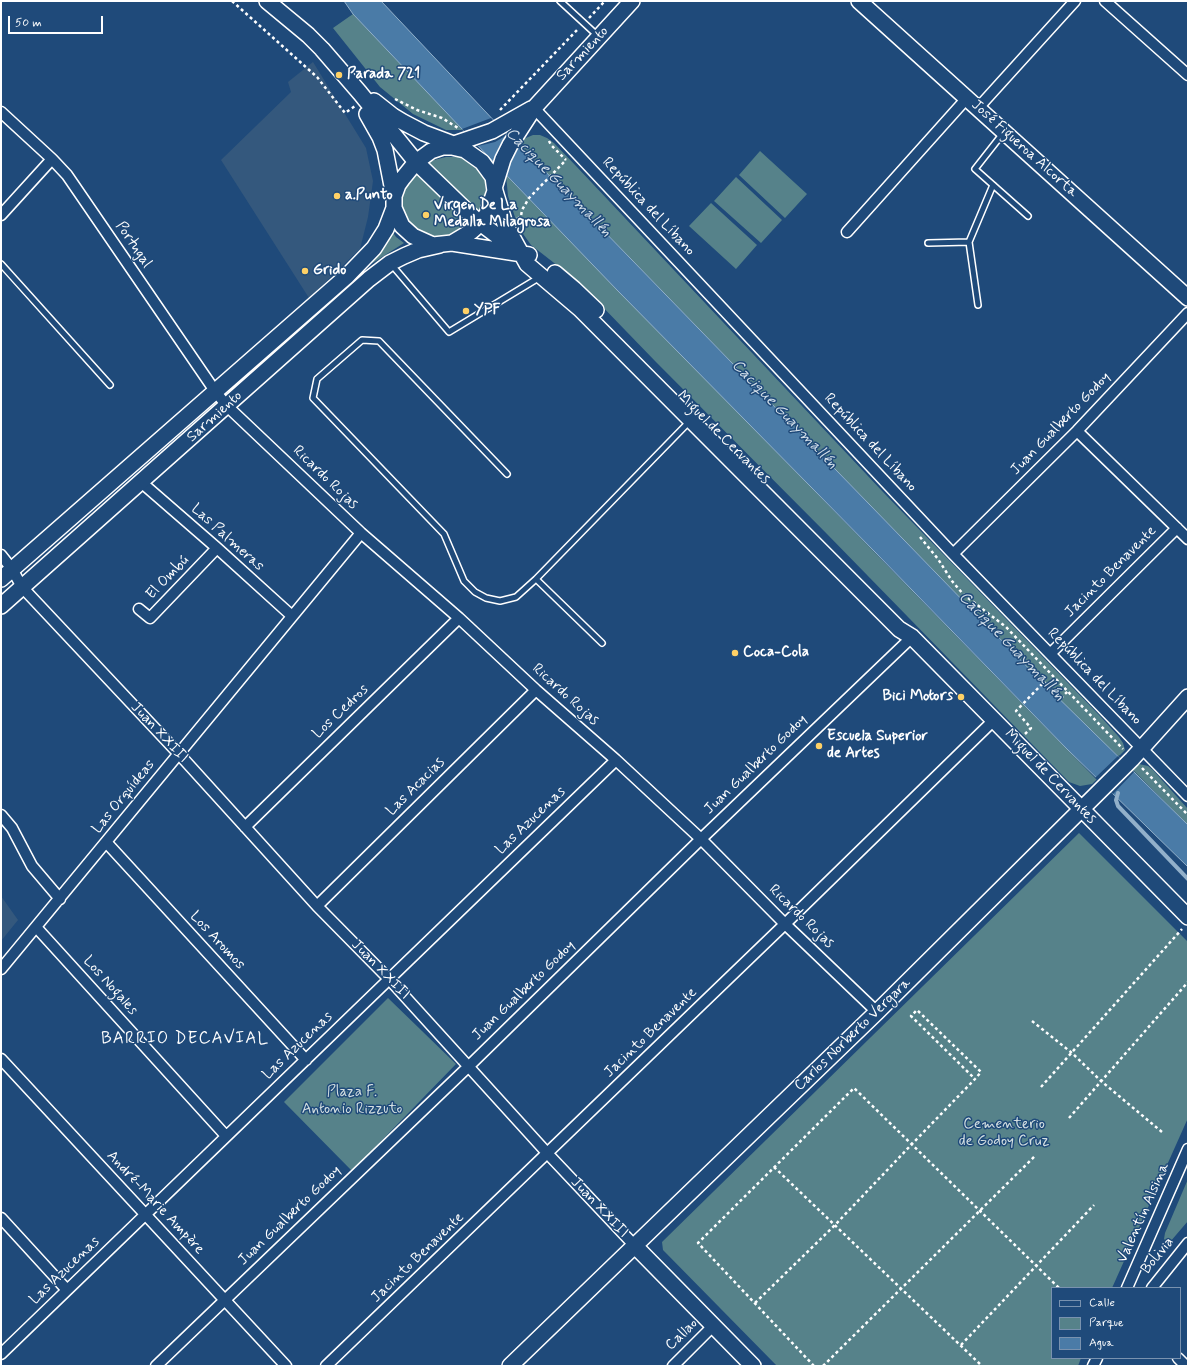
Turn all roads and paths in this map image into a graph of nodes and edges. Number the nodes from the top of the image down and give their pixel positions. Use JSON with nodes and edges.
{"nodes":[{"id":1,"x":267,"y":1,"type":"edge"},
{"id":2,"x":560,"y":1,"type":"edge"},
{"id":3,"x":605,"y":1,"type":"edge"},
{"id":4,"x":632,"y":1,"type":"edge"},
{"id":5,"x":859,"y":1,"type":"edge"},
{"id":6,"x":1075,"y":1,"type":"edge"},
{"id":7,"x":1105,"y":1,"type":"edge"},
{"id":8,"x":584,"y":23,"type":"junction"},
{"id":9,"x":599,"y":37,"type":"junction"},
{"id":10,"x":1188,"y":75,"type":"edge"},
{"id":11,"x":360,"y":92,"type":"junction"},
{"id":12,"x":973,"y":103,"type":"junction"},
{"id":13,"x":534,"y":108,"type":"junction"},
{"id":14,"x":1,"y":112,"type":"edge"},
{"id":15,"x":498,"y":121,"type":"junction"},
{"id":16,"x":1004,"y":132,"type":"junction"},
{"id":17,"x":457,"y":143,"type":"junction"},
{"id":18,"x":52,"y":159,"type":"junction"},
{"id":19,"x":566,"y":160,"type":"dead end"},
{"id":20,"x":416,"y":162,"type":"junction"},
{"id":21,"x":993,"y":185,"type":"junction"},
{"id":22,"x":495,"y":188,"type":"junction"},
{"id":23,"x":394,"y":202,"type":"junction"},
{"id":24,"x":1,"y":215,"type":"edge"},
{"id":25,"x":1028,"y":216,"type":"dead end"},
{"id":26,"x":481,"y":223,"type":"junction"},
{"id":27,"x":505,"y":224,"type":"junction"},
{"id":28,"x":847,"y":232,"type":"dead end"},
{"id":29,"x":969,"y":242,"type":"junction"},
{"id":30,"x":928,"y":243,"type":"dead end"},
{"id":31,"x":446,"y":244,"type":"junction"},
{"id":32,"x":521,"y":254,"type":"junction"},
{"id":33,"x":390,"y":263,"type":"junction"},
{"id":34,"x":1,"y":264,"type":"edge"},
{"id":35,"x":542,"y":276,"type":"junction"},
{"id":36,"x":1188,"y":298,"type":"edge"},
{"id":37,"x":978,"y":305,"type":"dead end"},
{"id":38,"x":1188,"y":313,"type":"edge"},
{"id":39,"x":110,"y":385,"type":"dead end"},
{"id":40,"x":215,"y":391,"type":"junction"},
{"id":41,"x":227,"y":406,"type":"junction"},
{"id":42,"x":691,"y":420,"type":"junction"},
{"id":43,"x":1077,"y":431,"type":"junction"},
{"id":44,"x":507,"y":474,"type":"dead end"},
{"id":45,"x":141,"y":482,"type":"junction"},
{"id":46,"x":1177,"y":528,"type":"junction"},
{"id":47,"x":361,"y":533,"type":"junction"},
{"id":48,"x":1188,"y":539,"type":"edge"},
{"id":49,"x":217,"y":548,"type":"junction"},
{"id":50,"x":953,"y":554,"type":"junction"},
{"id":51,"x":1,"y":555,"type":"edge"},
{"id":52,"x":12,"y":569,"type":"junction"},
{"id":53,"x":1,"y":579,"type":"edge"},
{"id":54,"x":536,"y":579,"type":"junction"},
{"id":55,"x":22,"y":587,"type":"junction"},
{"id":56,"x":1,"y":606,"type":"edge"},
{"id":57,"x":139,"y":609,"type":"dead end"},
{"id":58,"x":292,"y":616,"type":"junction"},
{"id":59,"x":459,"y":618,"type":"junction"},
{"id":60,"x":912,"y":637,"type":"junction"},
{"id":61,"x":602,"y":643,"type":"dead end"},
{"id":62,"x":1050,"y":654,"type":"junction"},
{"id":63,"x":1077,"y":682,"type":"junction"},
{"id":64,"x":536,"y":690,"type":"junction"},
{"id":65,"x":1188,"y":696,"type":"edge"},
{"id":66,"x":1016,"y":711,"type":"dead end"},
{"id":67,"x":994,"y":720,"type":"junction"},
{"id":68,"x":1141,"y":748,"type":"junction"},
{"id":69,"x":179,"y":754,"type":"junction"},
{"id":70,"x":616,"y":760,"type":"junction"},
{"id":71,"x":1188,"y":796,"type":"edge"},
{"id":72,"x":1081,"y":809,"type":"junction"},
{"id":73,"x":1,"y":815,"type":"edge"},
{"id":74,"x":245,"y":827,"type":"junction"},
{"id":75,"x":701,"y":839,"type":"junction"},
{"id":76,"x":106,"y":842,"type":"junction"},
{"id":77,"x":60,"y":898,"type":"junction"},
{"id":78,"x":317,"y":906,"type":"junction"},
{"id":79,"x":1186,"y":922,"type":"edge"},
{"id":80,"x":785,"y":924,"type":"junction"},
{"id":81,"x":36,"y":927,"type":"junction"},
{"id":82,"x":1,"y":969,"type":"edge"},
{"id":83,"x":389,"y":978,"type":"junction"},
{"id":84,"x":1188,"y":982,"type":"edge"},
{"id":85,"x":877,"y":1012,"type":"junction"},
{"id":86,"x":1032,"y":1021,"type":"dead end"},
{"id":87,"x":1072,"y":1053,"type":"junction"},
{"id":88,"x":1,"y":1059,"type":"edge"},
{"id":89,"x":306,"y":1060,"type":"junction"},
{"id":90,"x":469,"y":1066,"type":"junction"},
{"id":91,"x":975,"y":1079,"type":"junction"},
{"id":92,"x":1101,"y":1081,"type":"junction"},
{"id":93,"x":1041,"y":1087,"type":"dead end"},
{"id":94,"x":1069,"y":1118,"type":"dead end"},
{"id":95,"x":1162,"y":1132,"type":"dead end"},
{"id":96,"x":226,"y":1136,"type":"junction"},
{"id":97,"x":912,"y":1144,"type":"junction"},
{"id":98,"x":1188,"y":1149,"type":"edge"},
{"id":99,"x":548,"y":1154,"type":"junction"},
{"id":100,"x":1036,"y":1154,"type":"dead end"},
{"id":101,"x":774,"y":1166,"type":"junction"},
{"id":102,"x":1094,"y":1205,"type":"dead end"},
{"id":103,"x":979,"y":1210,"type":"junction"},
{"id":104,"x":145,"y":1215,"type":"junction"},
{"id":105,"x":1,"y":1218,"type":"edge"},
{"id":106,"x":835,"y":1225,"type":"junction"},
{"id":107,"x":1188,"y":1243,"type":"edge"},
{"id":108,"x":635,"y":1246,"type":"junction"},
{"id":109,"x":1036,"y":1266,"type":"junction"},
{"id":110,"x":1058,"y":1287,"type":"edge"},
{"id":111,"x":1127,"y":1287,"type":"edge"},
{"id":112,"x":1153,"y":1287,"type":"edge"},
{"id":113,"x":901,"y":1288,"type":"junction"},
{"id":114,"x":67,"y":1290,"type":"junction"},
{"id":115,"x":225,"y":1299,"type":"junction"},
{"id":116,"x":755,"y":1303,"type":"junction"},
{"id":117,"x":713,"y":1326,"type":"junction"},
{"id":118,"x":961,"y":1346,"type":"junction"},
{"id":119,"x":1,"y":1354,"type":"edge"},
{"id":120,"x":156,"y":1366,"type":"edge"},
{"id":121,"x":286,"y":1366,"type":"edge"},
{"id":122,"x":326,"y":1366,"type":"edge"},
{"id":123,"x":510,"y":1366,"type":"edge"},
{"id":124,"x":673,"y":1366,"type":"edge"},
{"id":125,"x":753,"y":1366,"type":"edge"},
{"id":126,"x":814,"y":1366,"type":"edge"},
{"id":127,"x":823,"y":1366,"type":"edge"},
{"id":128,"x":982,"y":1366,"type":"edge"}],
"edges":[{"from":1,"to":11,"type":"main road","name":"Miguel de Cervantes"},
{"from":2,"to":8,"type":"lane"},
{"from":3,"to":8,"type":"path"},
{"from":4,"to":9,"type":"main road","name":"Sarmiento"},
{"from":5,"to":12,"type":"main road","name":"José Figueroa Alcorta"},
{"from":6,"to":12,"type":"street"},
{"from":7,"to":10,"type":"street"},
{"from":8,"to":9,"type":"lane"},
{"from":8,"to":15,"type":"path"},
{"from":9,"to":13,"type":"main road","name":"Sarmiento"},
{"from":11,"to":17,"type":"main road","name":"Miguel de Cervantes"},
{"from":11,"to":20,"type":"main road","name":"Miguel de Cervantes"},
{"from":11,"to":23,"type":"main road","name":"Miguel de Cervantes"},
{"from":12,"to":16,"type":"main road","name":"José Figueroa Alcorta"},
{"from":12,"to":28,"type":"street"},
{"from":13,"to":15,"type":"main road","name":"Sarmiento"},
{"from":13,"to":22,"type":"main road","name":"Sarmiento"},
{"from":13,"to":50,"type":"street","name":"República del Líbano"},
{"from":14,"to":18,"type":"street","name":"Portugal"},
{"from":15,"to":17,"type":"main road","name":"Sarmiento"},
{"from":16,"to":21,"type":"lane"},
{"from":16,"to":36,"type":"main road","name":"José Figueroa Alcorta"},
{"from":17,"to":20,"type":"main road","name":"Sarmiento"},
{"from":17,"to":22,"type":"main road","name":"Miguel de Cervantes"},
{"from":18,"to":24,"type":"street"},
{"from":18,"to":40,"type":"street","name":"Portugal"},
{"from":19,"to":27,"type":"path"},
{"from":20,"to":23,"type":"main road","name":"Sarmiento"},
{"from":20,"to":26,"type":"main road","name":"Miguel de Cervantes"},
{"from":21,"to":25,"type":"lane"},
{"from":21,"to":29,"type":"lane"},
{"from":22,"to":26,"type":"main road"},
{"from":22,"to":27,"type":"main road","name":"Miguel de Cervantes"},
{"from":23,"to":31,"type":"main road","name":"Miguel de Cervantes"},
{"from":23,"to":40,"type":"main road","name":"Sarmiento"},
{"from":26,"to":31,"type":"main road"},
{"from":26,"to":32,"type":"main road","name":"Miguel de Cervantes"},
{"from":27,"to":32,"type":"main road","name":"Miguel de Cervantes"},
{"from":29,"to":30,"type":"lane"},
{"from":29,"to":37,"type":"lane"},
{"from":31,"to":32,"type":"main road","name":"Miguel de Cervantes"},
{"from":31,"to":33,"type":"main road","name":"Sarmiento"},
{"from":32,"to":35,"type":"main road","name":"Miguel de Cervantes"},
{"from":32,"to":60,"type":"main road","name":"Miguel de Cervantes"},
{"from":33,"to":35,"type":"lane"},
{"from":33,"to":41,"type":"main road","name":"Sarmiento"},
{"from":34,"to":39,"type":"lane"},
{"from":35,"to":42,"type":"main road","name":"Miguel de Cervantes"},
{"from":38,"to":43,"type":"street","name":"Juan Gualberto Godoy"},
{"from":40,"to":41,"type":"street","name":"Portugal"},
{"from":40,"to":52,"type":"main road","name":"Sarmiento"},
{"from":41,"to":45,"type":"main road","name":"Sarmiento"},
{"from":41,"to":47,"type":"street","name":"Ricardo Rojas"},
{"from":42,"to":54,"type":"lane"},
{"from":42,"to":60,"type":"main road","name":"Miguel de Cervantes"},
{"from":43,"to":46,"type":"street"},
{"from":43,"to":50,"type":"street","name":"Juan Gualberto Godoy"},
{"from":44,"to":54,"type":"lane"},
{"from":45,"to":49,"type":"street","name":"Las Palmeras"},
{"from":45,"to":55,"type":"main road","name":"Sarmiento"},
{"from":46,"to":48,"type":"street"},
{"from":46,"to":62,"type":"street","name":"Jacinto Benavente"},
{"from":47,"to":58,"type":"street","name":"Las Orquídeas"},
{"from":47,"to":59,"type":"street","name":"Ricardo Rojas"},
{"from":49,"to":57,"type":"street","name":"El Ombú"},
{"from":49,"to":58,"type":"street","name":"Las Palmeras"},
{"from":50,"to":62,"type":"street","name":"República del Líbano"},
{"from":51,"to":52,"type":"street","name":"Juan XXIII"},
{"from":52,"to":53,"type":"main road","name":"Sarmiento"},
{"from":52,"to":55,"type":"street","name":"Juan XXIII"},
{"from":54,"to":61,"type":"lane"},
{"from":55,"to":56,"type":"main road","name":"Sarmiento"},
{"from":55,"to":69,"type":"street","name":"Juan XXIII"},
{"from":58,"to":69,"type":"street","name":"Las Orquídeas"},
{"from":59,"to":64,"type":"street","name":"Ricardo Rojas"},
{"from":59,"to":74,"type":"street","name":"Los Cedros"},
{"from":60,"to":67,"type":"main road","name":"Miguel de Cervantes"},
{"from":60,"to":75,"type":"street","name":"Juan Gualberto Godoy"},
{"from":62,"to":63,"type":"street","name":"República del Líbano"},
{"from":63,"to":66,"type":"path"},
{"from":63,"to":68,"type":"street","name":"República del Líbano"},
{"from":64,"to":70,"type":"street","name":"Ricardo Rojas"},
{"from":64,"to":78,"type":"street","name":"Las Acacias"},
{"from":65,"to":68,"type":"main road","name":"Carlos Norberto Vergara"},
{"from":67,"to":72,"type":"main road","name":"Miguel de Cervantes"},
{"from":67,"to":80,"type":"street","name":"Jacinto Benavente"},
{"from":68,"to":71,"type":"street","name":"República del Líbano"},
{"from":68,"to":72,"type":"main road","name":"Carlos Norberto Vergara"},
{"from":69,"to":74,"type":"street","name":"Juan XXIII"},
{"from":69,"to":76,"type":"street","name":"Las Orquídeas"},
{"from":70,"to":75,"type":"street","name":"Ricardo Rojas"},
{"from":70,"to":83,"type":"street","name":"Las Azucenas"},
{"from":72,"to":79,"type":"main road","name":"Miguel de Cervantes"},
{"from":72,"to":85,"type":"main road","name":"Carlos Norberto Vergara"},
{"from":73,"to":77,"type":"street"},
{"from":74,"to":78,"type":"street","name":"Juan XXIII"},
{"from":75,"to":80,"type":"street","name":"Ricardo Rojas"},
{"from":75,"to":90,"type":"street","name":"Juan Gualberto Godoy"},
{"from":76,"to":77,"type":"street","name":"Las Orquídeas"},
{"from":76,"to":89,"type":"street","name":"Los Aromos"},
{"from":77,"to":81,"type":"street","name":"Las Orquídeas"},
{"from":78,"to":83,"type":"street","name":"Juan XXIII"},
{"from":79,"to":87,"type":"path"},
{"from":80,"to":85,"type":"street","name":"Ricardo Rojas"},
{"from":80,"to":99,"type":"street","name":"Jacinto Benavente"},
{"from":81,"to":82,"type":"street","name":"Las Orquídeas"},
{"from":81,"to":96,"type":"street","name":"Los Nogales"},
{"from":83,"to":89,"type":"street","name":"Las Azucenas"},
{"from":83,"to":90,"type":"street","name":"Juan XXIII"},
{"from":84,"to":92,"type":"path"},
{"from":85,"to":108,"type":"main road","name":"Carlos Norberto Vergara"},
{"from":86,"to":87,"type":"path"},
{"from":87,"to":92,"type":"path"},
{"from":87,"to":93,"type":"path"},
{"from":88,"to":104,"type":"street","name":"André-Marie Ampère"},
{"from":89,"to":96,"type":"street","name":"Las Azucenas"},
{"from":90,"to":99,"type":"street","name":"Juan XXIII"},
{"from":90,"to":115,"type":"street","name":"Juan Gualberto Godoy"},
{"from":91,"to":91,"type":"path"},
{"from":91,"to":97,"type":"path"},
{"from":92,"to":94,"type":"path"},
{"from":92,"to":95,"type":"path"},
{"from":96,"to":104,"type":"street","name":"Las Azucenas"},
{"from":97,"to":101,"type":"path"},
{"from":97,"to":103,"type":"path"},
{"from":97,"to":106,"type":"path"},
{"from":98,"to":111,"type":"street","name":"Valentín Alsina"},
{"from":99,"to":108,"type":"street","name":"Juan XXIII"},
{"from":99,"to":122,"type":"street","name":"Jacinto Benavente"},
{"from":100,"to":103,"type":"path"},
{"from":101,"to":106,"type":"path"},
{"from":101,"to":116,"type":"path"},
{"from":102,"to":109,"type":"path"},
{"from":103,"to":109,"type":"path"},
{"from":103,"to":113,"type":"path"},
{"from":104,"to":114,"type":"street","name":"Las Azucenas"},
{"from":104,"to":115,"type":"street","name":"André-Marie Ampère"},
{"from":105,"to":114,"type":"street"},
{"from":106,"to":113,"type":"path"},
{"from":106,"to":116,"type":"path"},
{"from":107,"to":112,"type":"street","name":"Bolivia"},
{"from":108,"to":117,"type":"main road","name":"Juan XXIII"},
{"from":108,"to":123,"type":"main road","name":"Carlos Norberto Vergara"},
{"from":109,"to":110,"type":"path"},
{"from":109,"to":118,"type":"path"},
{"from":113,"to":118,"type":"path"},
{"from":113,"to":127,"type":"path"},
{"from":114,"to":119,"type":"street","name":"Las Azucenas"},
{"from":115,"to":120,"type":"street","name":"Juan Gualberto Godoy"},
{"from":115,"to":121,"type":"street","name":"André-Marie Ampère"},
{"from":116,"to":126,"type":"path"},
{"from":117,"to":124,"type":"street","name":"Callao"},
{"from":117,"to":125,"type":"main road","name":"Juan XXIII"},
{"from":118,"to":128,"type":"path"}]}
